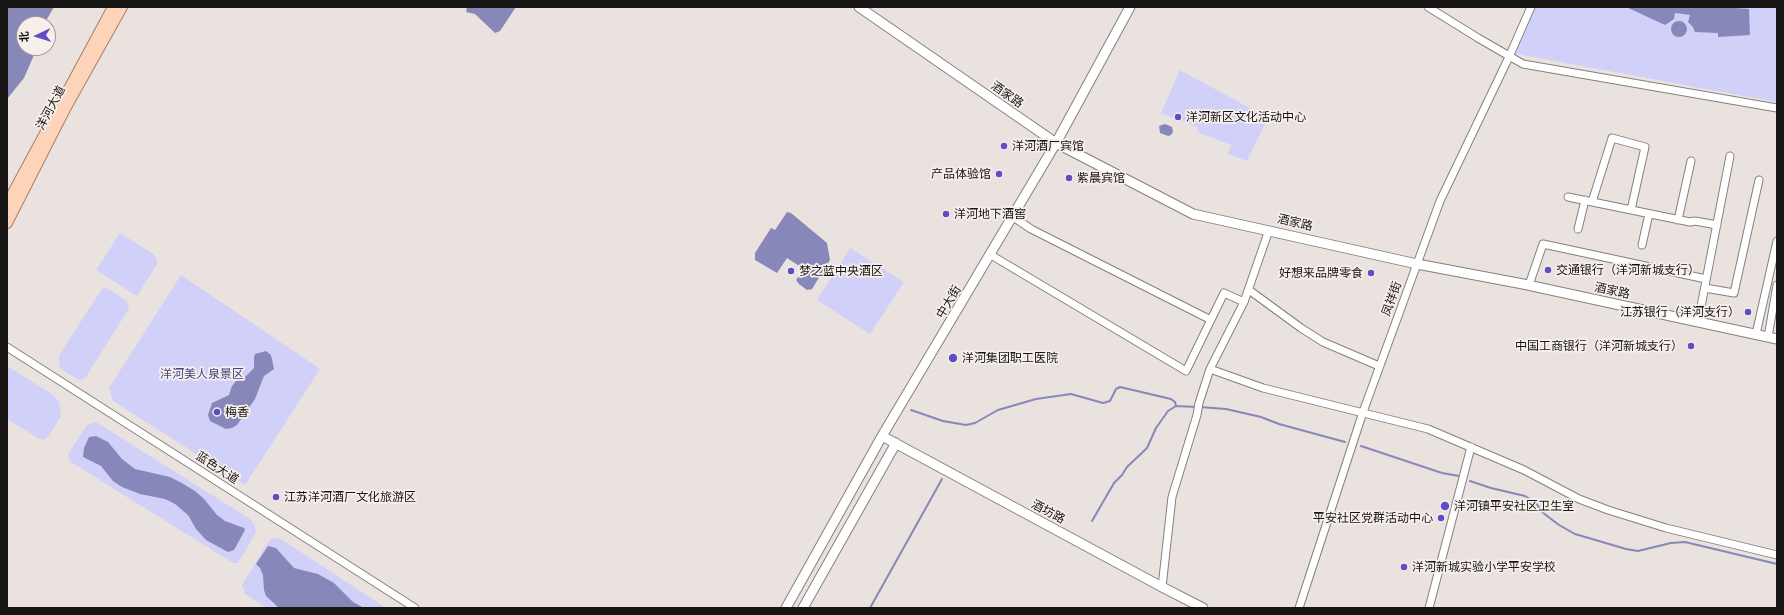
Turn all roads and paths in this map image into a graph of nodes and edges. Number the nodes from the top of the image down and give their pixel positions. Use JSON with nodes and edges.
{"nodes":[{"id":1,"x":113,"y":7,"type":"edge"},
{"id":2,"x":122,"y":7,"type":"edge"},
{"id":3,"x":859,"y":7,"type":"edge"},
{"id":4,"x":1130,"y":7,"type":"edge"},
{"id":5,"x":1428,"y":7,"type":"edge"},
{"id":6,"x":1531,"y":7,"type":"edge"},
{"id":7,"x":1509,"y":57,"type":"junction"},
{"id":8,"x":1777,"y":108,"type":"edge"},
{"id":9,"x":1056,"y":144,"type":"junction"},
{"id":10,"x":1730,"y":156,"type":"dead end"},
{"id":11,"x":1691,"y":161,"type":"dead end"},
{"id":12,"x":1758,"y":180,"type":"dead end"},
{"id":13,"x":1568,"y":197,"type":"dead end"},
{"id":14,"x":1588,"y":201,"type":"junction"},
{"id":15,"x":7,"y":204,"type":"edge"},
{"id":16,"x":1631,"y":210,"type":"junction"},
{"id":17,"x":1649,"y":214,"type":"junction"},
{"id":18,"x":1012,"y":216,"type":"junction"},
{"id":19,"x":1678,"y":220,"type":"junction"},
{"id":20,"x":7,"y":223,"type":"edge"},
{"id":21,"x":1717,"y":225,"type":"junction"},
{"id":22,"x":1578,"y":229,"type":"dead end"},
{"id":23,"x":1269,"y":230,"type":"junction"},
{"id":24,"x":1777,"y":241,"type":"edge"},
{"id":25,"x":1642,"y":245,"type":"dead end"},
{"id":26,"x":991,"y":255,"type":"junction"},
{"id":27,"x":1417,"y":264,"type":"junction"},
{"id":28,"x":1706,"y":278,"type":"junction"},
{"id":29,"x":1777,"y":284,"type":"edge"},
{"id":30,"x":1529,"y":286,"type":"junction"},
{"id":31,"x":1705,"y":288,"type":"junction"},
{"id":32,"x":1249,"y":290,"type":"junction"},
{"id":33,"x":1244,"y":302,"type":"junction"},
{"id":34,"x":1211,"y":320,"type":"junction"},
{"id":35,"x":1698,"y":322,"type":"junction"},
{"id":36,"x":1756,"y":334,"type":"junction"},
{"id":37,"x":1773,"y":338,"type":"edge"},
{"id":38,"x":7,"y":347,"type":"edge"},
{"id":39,"x":1379,"y":366,"type":"junction"},
{"id":40,"x":1210,"y":368,"type":"junction"},
{"id":41,"x":1363,"y":412,"type":"junction"},
{"id":42,"x":882,"y":436,"type":"junction"},
{"id":43,"x":896,"y":443,"type":"junction"},
{"id":44,"x":1471,"y":447,"type":"junction"},
{"id":45,"x":1777,"y":555,"type":"edge"},
{"id":46,"x":1162,"y":588,"type":"junction"},
{"id":47,"x":415,"y":608,"type":"edge"},
{"id":48,"x":786,"y":608,"type":"edge"},
{"id":49,"x":803,"y":608,"type":"edge"},
{"id":50,"x":1203,"y":608,"type":"edge"},
{"id":51,"x":1299,"y":608,"type":"edge"},
{"id":52,"x":1429,"y":608,"type":"edge"}],
"edges":[{"from":1,"to":15,"type":"main road","name":"洋河大道"},
{"from":2,"to":20,"type":"main road","name":"洋河大道"},
{"from":3,"to":9,"type":"street","name":"酒家路"},
{"from":4,"to":9,"type":"street","name":"中大街"},
{"from":5,"to":7,"type":"street"},
{"from":6,"to":7,"type":"street","name":"凤祥街"},
{"from":7,"to":8,"type":"street"},
{"from":7,"to":27,"type":"street","name":"凤祥街"},
{"from":9,"to":18,"type":"street","name":"中大街"},
{"from":9,"to":23,"type":"street","name":"酒家路"},
{"from":10,"to":21,"type":"street"},
{"from":11,"to":19,"type":"street"},
{"from":12,"to":31,"type":"street"},
{"from":13,"to":14,"type":"street"},
{"from":14,"to":16,"type":"street"},
{"from":14,"to":16,"type":"street"},
{"from":14,"to":22,"type":"street"},
{"from":16,"to":17,"type":"street"},
{"from":17,"to":19,"type":"street"},
{"from":17,"to":25,"type":"street"},
{"from":18,"to":26,"type":"street","name":"中大街"},
{"from":18,"to":34,"type":"street"},
{"from":19,"to":21,"type":"street"},
{"from":21,"to":28,"type":"street"},
{"from":23,"to":27,"type":"street","name":"酒家路"},
{"from":23,"to":32,"type":"street"},
{"from":24,"to":36,"type":"street"},
{"from":26,"to":34,"type":"street"},
{"from":26,"to":42,"type":"street","name":"中大街"},
{"from":27,"to":30,"type":"street","name":"酒家路"},
{"from":27,"to":39,"type":"street","name":"凤祥街"},
{"from":28,"to":30,"type":"street"},
{"from":28,"to":31,"type":"street"},
{"from":29,"to":37,"type":"street"},
{"from":30,"to":35,"type":"street","name":"酒家路"},
{"from":31,"to":35,"type":"street"},
{"from":32,"to":33,"type":"street"},
{"from":32,"to":39,"type":"street"},
{"from":33,"to":34,"type":"street"},
{"from":33,"to":40,"type":"street"},
{"from":35,"to":36,"type":"street","name":"酒家路"},
{"from":36,"to":37,"type":"street","name":"酒家路"},
{"from":38,"to":47,"type":"street","name":"蓝色大道"},
{"from":39,"to":41,"type":"street","name":"凤祥街"},
{"from":40,"to":41,"type":"street"},
{"from":40,"to":46,"type":"street"},
{"from":41,"to":44,"type":"street"},
{"from":41,"to":51,"type":"street","name":"凤祥街"},
{"from":42,"to":43,"type":"street","name":"酒坊路"},
{"from":42,"to":48,"type":"street","name":"中大街"},
{"from":43,"to":46,"type":"street","name":"酒坊路"},
{"from":43,"to":49,"type":"street"},
{"from":44,"to":45,"type":"street"},
{"from":44,"to":52,"type":"street"},
{"from":46,"to":50,"type":"street","name":"酒坊路"}]}
